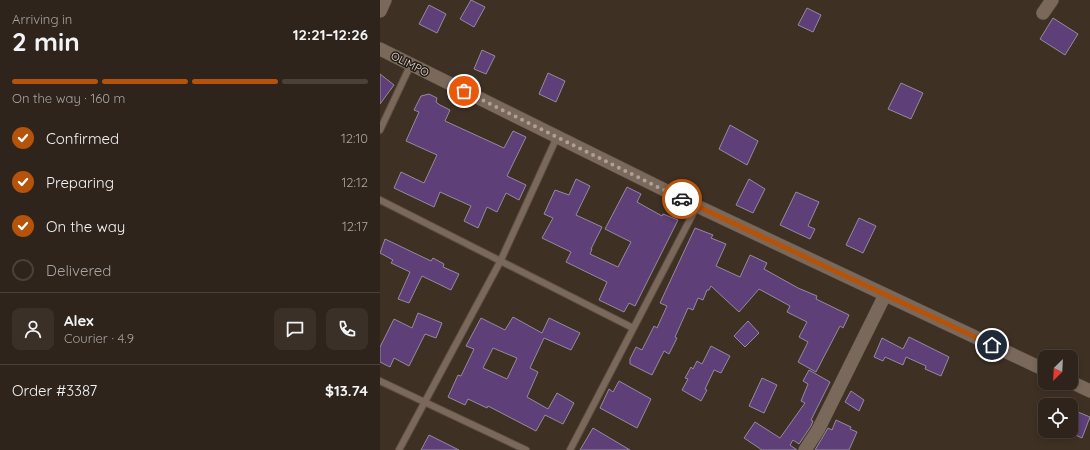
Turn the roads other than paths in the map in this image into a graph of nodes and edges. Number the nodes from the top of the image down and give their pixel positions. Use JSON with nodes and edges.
{"nodes":[{"id":1,"x":385,"y":0,"type":"edge"},
{"id":2,"x":1052,"y":0,"type":"edge"},
{"id":3,"x":380,"y":11,"type":"edge"},
{"id":4,"x":1043,"y":14,"type":"dead end"},
{"id":5,"x":380,"y":49,"type":"edge"},
{"id":6,"x":411,"y":64,"type":"junction"},
{"id":7,"x":380,"y":130,"type":"edge"},
{"id":8,"x":557,"y":137,"type":"junction"},
{"id":9,"x":380,"y":200,"type":"edge"},
{"id":10,"x":696,"y":206,"type":"junction"},
{"id":11,"x":500,"y":262,"type":"junction"},
{"id":12,"x":885,"y":295,"type":"junction"},
{"id":13,"x":633,"y":328,"type":"junction"},
{"id":14,"x":1038,"y":367,"type":"edge"},
{"id":15,"x":380,"y":381,"type":"edge"},
{"id":16,"x":1078,"y":385,"type":"edge"},
{"id":17,"x":1090,"y":391,"type":"edge"},
{"id":18,"x":425,"y":402,"type":"junction"},
{"id":19,"x":399,"y":450,"type":"edge"},
{"id":20,"x":526,"y":450,"type":"edge"},
{"id":21,"x":570,"y":450,"type":"edge"},
{"id":22,"x":805,"y":450,"type":"edge"}],
"edges":[{"from":1,"to":3,"type":"street"},
{"from":2,"to":4,"type":"street"},
{"from":5,"to":6,"type":"street","name":"OLIMPO"},
{"from":6,"to":7,"type":"lane"},
{"from":6,"to":8,"type":"street","name":"OLIMPO"},
{"from":8,"to":10,"type":"street","name":"OLIMPO"},
{"from":8,"to":11,"type":"lane"},
{"from":9,"to":11,"type":"lane"},
{"from":10,"to":12,"type":"street","name":"OLIMPO"},
{"from":10,"to":13,"type":"lane"},
{"from":11,"to":13,"type":"lane"},
{"from":11,"to":18,"type":"lane"},
{"from":12,"to":14,"type":"street","name":"OLIMPO"},
{"from":12,"to":22,"type":"street"},
{"from":13,"to":21,"type":"lane"},
{"from":15,"to":18,"type":"lane"},
{"from":16,"to":17,"type":"street"},
{"from":18,"to":19,"type":"lane"},
{"from":18,"to":20,"type":"lane"}]}
